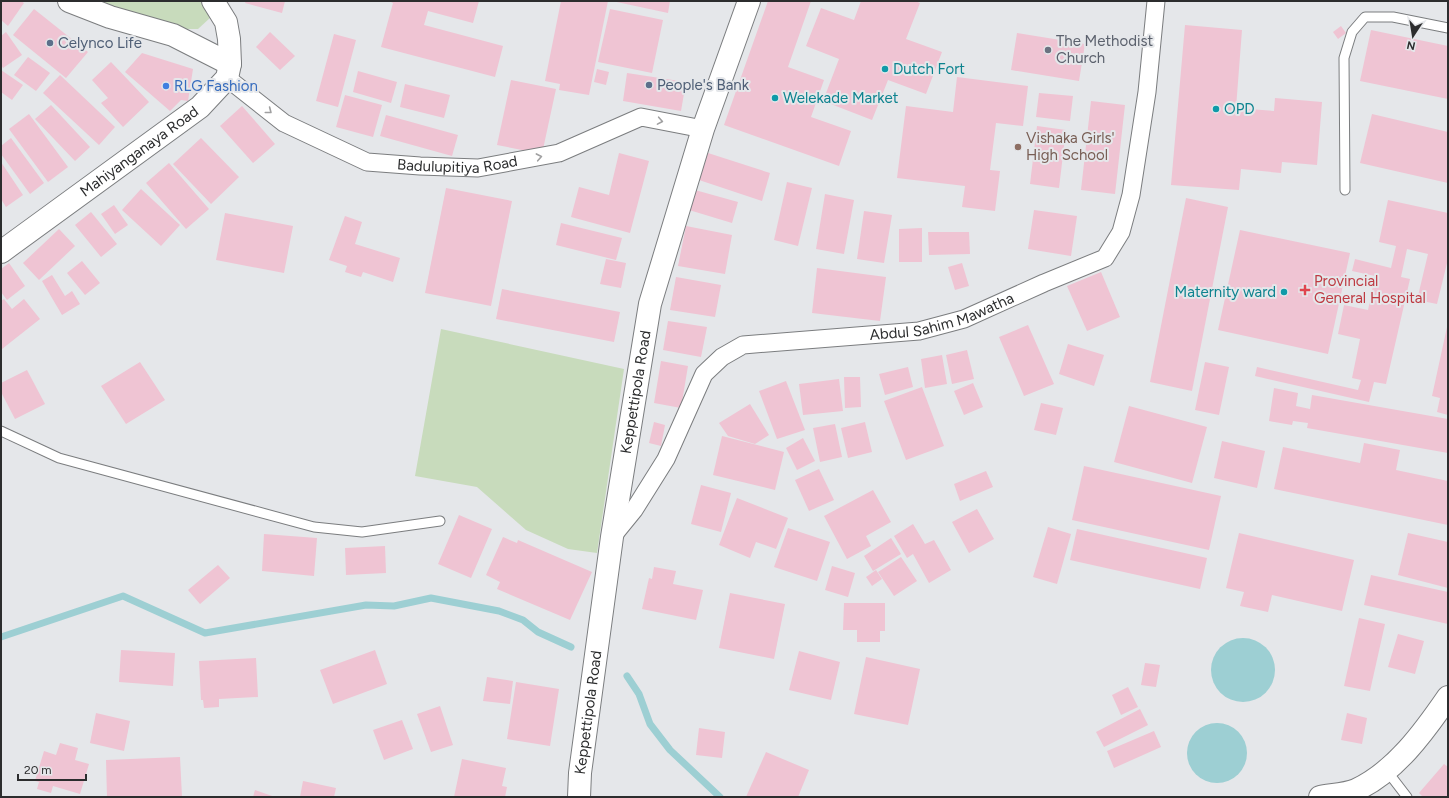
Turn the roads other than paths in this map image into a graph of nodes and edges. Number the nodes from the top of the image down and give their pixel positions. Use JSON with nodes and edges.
{"nodes":[{"id":1,"x":69,"y":1,"type":"edge"},
{"id":2,"x":213,"y":1,"type":"edge"},
{"id":3,"x":749,"y":1,"type":"edge"},
{"id":4,"x":1156,"y":1,"type":"edge"},
{"id":5,"x":1448,"y":28,"type":"edge"},
{"id":6,"x":229,"y":71,"type":"junction"},
{"id":7,"x":703,"y":129,"type":"junction"},
{"id":8,"x":1345,"y":190,"type":"dead end"},
{"id":9,"x":1,"y":252,"type":"edge"},
{"id":10,"x":1,"y":431,"type":"edge"},
{"id":11,"x":440,"y":521,"type":"dead end"},
{"id":12,"x":612,"y":537,"type":"junction"},
{"id":13,"x":1448,"y":697,"type":"edge"},
{"id":14,"x":1387,"y":771,"type":"junction"},
{"id":15,"x":1356,"y":794,"type":"edge"},
{"id":16,"x":579,"y":797,"type":"edge"},
{"id":17,"x":1320,"y":797,"type":"edge"},
{"id":18,"x":1407,"y":797,"type":"edge"}],
"edges":[{"from":1,"to":6,"type":"main road","name":"Badulupitiya Road"},
{"from":2,"to":6,"type":"main road"},
{"from":3,"to":7,"type":"main road","name":"Keppettipola Road"},
{"from":4,"to":12,"type":"street","name":"Abdul Sahim Mawatha"},
{"from":5,"to":8,"type":"lane"},
{"from":6,"to":7,"type":"street","name":"Badulupitiya Road","one_way":true},
{"from":6,"to":9,"type":"main road","name":"Mahiyanganaya Road"},
{"from":7,"to":12,"type":"main road","name":"Keppettipola Road"},
{"from":10,"to":11,"type":"lane"},
{"from":12,"to":16,"type":"main road","name":"Keppettipola Road"},
{"from":13,"to":14,"type":"main road"},
{"from":14,"to":15,"type":"main road"},
{"from":14,"to":18,"type":"lane"},
{"from":15,"to":17,"type":"main road"}]}
